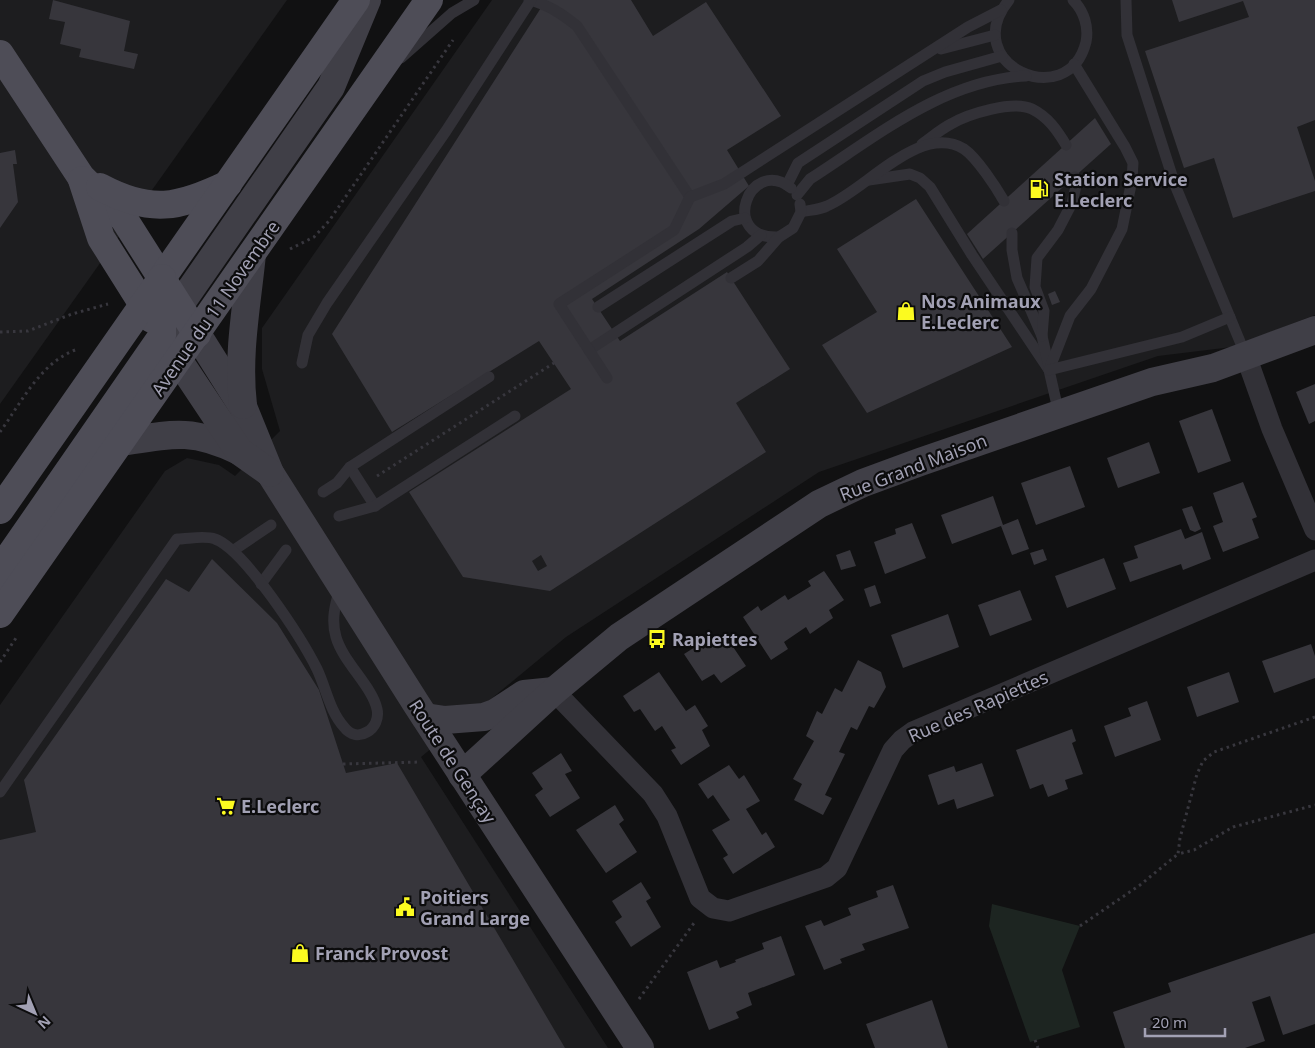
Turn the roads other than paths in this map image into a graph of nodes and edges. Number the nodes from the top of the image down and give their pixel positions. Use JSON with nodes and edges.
{"nodes":[{"id":1,"x":356,"y":0,"type":"edge"},
{"id":2,"x":367,"y":0,"type":"edge"},
{"id":3,"x":429,"y":0,"type":"edge"},
{"id":4,"x":474,"y":0,"type":"edge"},
{"id":5,"x":530,"y":0,"type":"edge"},
{"id":6,"x":1009,"y":0,"type":"edge"},
{"id":7,"x":1073,"y":0,"type":"edge"},
{"id":8,"x":1126,"y":0,"type":"edge"},
{"id":9,"x":1001,"y":10,"type":"junction"},
{"id":10,"x":995,"y":35,"type":"junction"},
{"id":11,"x":929,"y":53,"type":"junction"},
{"id":12,"x":0,"y":54,"type":"edge"},
{"id":13,"x":1002,"y":56,"type":"junction"},
{"id":14,"x":1074,"y":64,"type":"junction"},
{"id":15,"x":1026,"y":76,"type":"junction"},
{"id":16,"x":369,"y":85,"type":"junction"},
{"id":17,"x":1066,"y":145,"type":"dead end"},
{"id":18,"x":919,"y":146,"type":"junction"},
{"id":19,"x":81,"y":176,"type":"junction"},
{"id":20,"x":1075,"y":176,"type":"dead end"},
{"id":21,"x":869,"y":180,"type":"junction"},
{"id":22,"x":228,"y":184,"type":"junction"},
{"id":23,"x":787,"y":185,"type":"junction"},
{"id":24,"x":797,"y":195,"type":"junction"},
{"id":25,"x":690,"y":197,"type":"junction"},
{"id":26,"x":1004,"y":201,"type":"dead end"},
{"id":27,"x":801,"y":212,"type":"junction"},
{"id":28,"x":745,"y":218,"type":"junction"},
{"id":29,"x":1012,"y":233,"type":"dead end"},
{"id":30,"x":761,"y":235,"type":"junction"},
{"id":31,"x":779,"y":237,"type":"junction"},
{"id":32,"x":252,"y":254,"type":"junction"},
{"id":33,"x":162,"y":278,"type":"junction"},
{"id":34,"x":731,"y":278,"type":"dead end"},
{"id":35,"x":144,"y":305,"type":"junction"},
{"id":36,"x":179,"y":306,"type":"junction"},
{"id":37,"x":598,"y":307,"type":"dead end"},
{"id":38,"x":1230,"y":317,"type":"junction"},
{"id":39,"x":1315,"y":330,"type":"edge"},
{"id":40,"x":197,"y":334,"type":"junction"},
{"id":41,"x":162,"y":336,"type":"junction"},
{"id":42,"x":1042,"y":336,"type":"junction"},
{"id":43,"x":589,"y":350,"type":"junction"},
{"id":44,"x":1246,"y":356,"type":"junction"},
{"id":45,"x":179,"y":361,"type":"junction"},
{"id":46,"x":302,"y":362,"type":"dead end"},
{"id":47,"x":1049,"y":370,"type":"junction"},
{"id":48,"x":489,"y":378,"type":"dead end"},
{"id":49,"x":607,"y":378,"type":"dead end"},
{"id":50,"x":244,"y":409,"type":"junction"},
{"id":51,"x":1058,"y":414,"type":"junction"},
{"id":52,"x":515,"y":416,"type":"dead end"},
{"id":53,"x":122,"y":442,"type":"junction"},
{"id":54,"x":239,"y":451,"type":"junction"},
{"id":55,"x":350,"y":467,"type":"junction"},
{"id":56,"x":270,"y":472,"type":"junction"},
{"id":57,"x":323,"y":492,"type":"dead end"},
{"id":58,"x":375,"y":506,"type":"junction"},
{"id":59,"x":0,"y":510,"type":"edge"},
{"id":60,"x":339,"y":516,"type":"dead end"},
{"id":61,"x":271,"y":526,"type":"dead end"},
{"id":62,"x":1315,"y":530,"type":"edge"},
{"id":63,"x":234,"y":550,"type":"junction"},
{"id":64,"x":286,"y":550,"type":"dead end"},
{"id":65,"x":1315,"y":560,"type":"edge"},
{"id":66,"x":0,"y":576,"type":"edge"},
{"id":67,"x":261,"y":584,"type":"junction"},
{"id":68,"x":341,"y":585,"type":"junction"},
{"id":69,"x":0,"y":614,"type":"edge"},
{"id":70,"x":554,"y":690,"type":"junction"},
{"id":71,"x":425,"y":717,"type":"junction"},
{"id":72,"x":462,"y":775,"type":"junction"},
{"id":73,"x":0,"y":792,"type":"edge"},
{"id":74,"x":640,"y":1048,"type":"edge"}],
"edges":[{"from":1,"to":22,"type":"main road"},
{"from":2,"to":36,"type":"main road"},
{"from":3,"to":16,"type":"main road","name":"Avenue du 11 Novembre"},
{"from":4,"to":16,"type":"lane"},
{"from":5,"to":25,"type":"lane"},
{"from":5,"to":46,"type":"lane"},
{"from":6,"to":9,"type":"lane"},
{"from":7,"to":14,"type":"lane"},
{"from":8,"to":38,"type":"lane"},
{"from":9,"to":10,"type":"lane"},
{"from":9,"to":11,"type":"lane"},
{"from":10,"to":11,"type":"lane"},
{"from":10,"to":13,"type":"lane"},
{"from":11,"to":25,"type":"lane"},
{"from":12,"to":19,"type":"main road","name":"Route de Gençay"},
{"from":13,"to":15,"type":"lane"},
{"from":13,"to":23,"type":"lane"},
{"from":14,"to":15,"type":"lane"},
{"from":14,"to":47,"type":"lane"},
{"from":15,"to":24,"type":"lane"},
{"from":16,"to":32,"type":"main road","name":"Avenue du 11 Novembre"},
{"from":17,"to":18,"type":"lane"},
{"from":18,"to":21,"type":"lane"},
{"from":18,"to":26,"type":"lane"},
{"from":19,"to":22,"type":"main road"},
{"from":19,"to":33,"type":"main road","name":"Route de Gençay"},
{"from":19,"to":35,"type":"main road","name":"Route de Gençay"},
{"from":20,"to":42,"type":"lane"},
{"from":21,"to":27,"type":"lane"},
{"from":21,"to":47,"type":"lane"},
{"from":22,"to":33,"type":"main road"},
{"from":23,"to":24,"type":"lane"},
{"from":23,"to":28,"type":"lane"},
{"from":24,"to":27,"type":"lane"},
{"from":25,"to":43,"type":"lane"},
{"from":27,"to":31,"type":"lane"},
{"from":28,"to":30,"type":"lane"},
{"from":28,"to":37,"type":"lane"},
{"from":29,"to":42,"type":"lane"},
{"from":30,"to":31,"type":"lane"},
{"from":30,"to":43,"type":"lane"},
{"from":31,"to":34,"type":"lane"},
{"from":32,"to":40,"type":"main road","name":"Avenue du 11 Novembre"},
{"from":32,"to":50,"type":"main road"},
{"from":33,"to":35,"type":"main road"},
{"from":33,"to":36,"type":"main road","name":"Route de Gençay"},
{"from":33,"to":41,"type":"main road"},
{"from":35,"to":41,"type":"main road","name":"Route de Gençay"},
{"from":35,"to":59,"type":"main road"},
{"from":36,"to":40,"type":"main road","name":"Route de Gençay"},
{"from":36,"to":45,"type":"main road"},
{"from":38,"to":44,"type":"lane"},
{"from":38,"to":47,"type":"lane"},
{"from":39,"to":44,"type":"main road","name":"Rue Grand Maison"},
{"from":40,"to":45,"type":"main road","name":"Avenue du 11 Novembre"},
{"from":40,"to":50,"type":"main road","name":"Route de Gençay"},
{"from":41,"to":45,"type":"main road","name":"Route de Gençay"},
{"from":41,"to":66,"type":"main road"},
{"from":42,"to":47,"type":"lane"},
{"from":43,"to":49,"type":"lane"},
{"from":44,"to":51,"type":"main road","name":"Rue Grand Maison"},
{"from":44,"to":62,"type":"street"},
{"from":45,"to":53,"type":"main road","name":"Avenue du 11 Novembre"},
{"from":45,"to":54,"type":"main road","name":"Route de Gençay"},
{"from":47,"to":51,"type":"lane"},
{"from":48,"to":55,"type":"lane"},
{"from":50,"to":56,"type":"main road","name":"Route de Gençay"},
{"from":51,"to":70,"type":"main road","name":"Rue Grand Maison"},
{"from":52,"to":58,"type":"lane"},
{"from":53,"to":54,"type":"main road"},
{"from":53,"to":69,"type":"main road","name":"Avenue du 11 Novembre"},
{"from":54,"to":56,"type":"main road","name":"Route de Gençay"},
{"from":55,"to":57,"type":"lane"},
{"from":55,"to":58,"type":"lane"},
{"from":56,"to":68,"type":"main road","name":"Route de Gençay"},
{"from":58,"to":60,"type":"lane"},
{"from":61,"to":63,"type":"lane"},
{"from":63,"to":67,"type":"lane"},
{"from":63,"to":73,"type":"lane"},
{"from":64,"to":67,"type":"lane"},
{"from":65,"to":70,"type":"street","name":"Rue des Rapiettes"},
{"from":67,"to":68,"type":"lane"},
{"from":68,"to":71,"type":"main road","name":"Route de Gençay"},
{"from":70,"to":71,"type":"main road"},
{"from":70,"to":72,"type":"main road","name":"Rue Grand Maison"},
{"from":71,"to":72,"type":"main road","name":"Route de Gençay"},
{"from":72,"to":74,"type":"main road","name":"Route de Gençay"}]}
